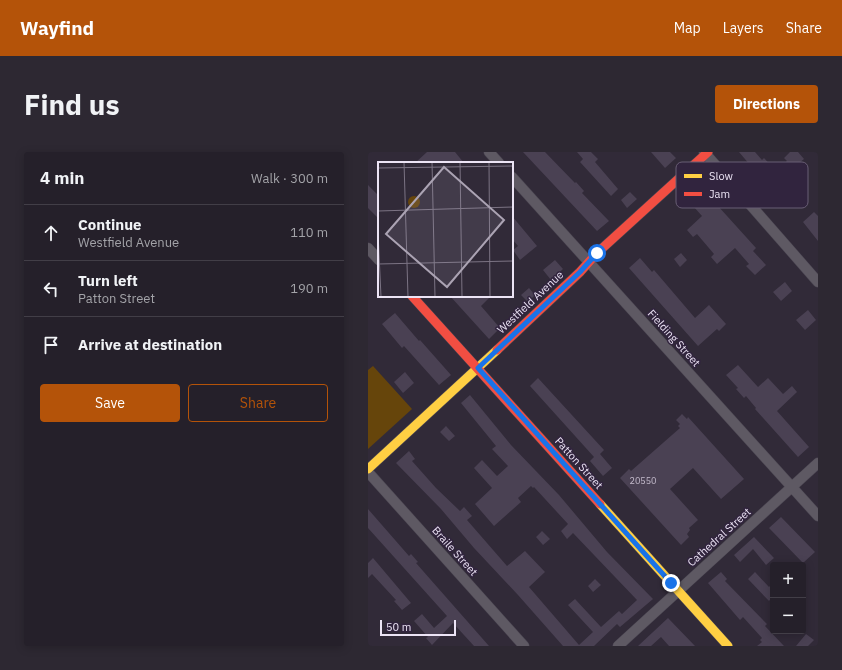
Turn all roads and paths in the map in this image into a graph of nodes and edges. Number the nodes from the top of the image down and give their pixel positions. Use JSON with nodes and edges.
{"nodes":[{"id":1,"x":489,"y":152,"type":"edge"},
{"id":2,"x":706,"y":153,"type":"edge"},
{"id":3,"x":498,"y":162,"type":"edge"},
{"id":4,"x":696,"y":162,"type":"edge"},
{"id":5,"x":714,"y":162,"type":"edge"},
{"id":6,"x":513,"y":178,"type":"edge"},
{"id":7,"x":676,"y":181,"type":"edge"},
{"id":8,"x":754,"y":208,"type":"edge"},
{"id":9,"x":368,"y":248,"type":"edge"},
{"id":10,"x":378,"y":259,"type":"edge"},
{"id":11,"x":590,"y":262,"type":"junction"},
{"id":12,"x":818,"y":282,"type":"edge"},
{"id":13,"x":413,"y":297,"type":"edge"},
{"id":14,"x":478,"y":368,"type":"junction"},
{"id":15,"x":818,"y":463,"type":"edge"},
{"id":16,"x":368,"y":471,"type":"edge"},
{"id":17,"x":792,"y":487,"type":"junction"},
{"id":18,"x":818,"y":516,"type":"edge"},
{"id":19,"x":678,"y":591,"type":"junction"},
{"id":20,"x":524,"y":646,"type":"edge"},
{"id":21,"x":618,"y":646,"type":"edge"},
{"id":22,"x":728,"y":646,"type":"edge"}],
"edges":[{"from":1,"to":3,"type":"street"},
{"from":2,"to":4,"type":"street","name":"Westfield Avenue"},
{"from":2,"to":5,"type":"street"},
{"from":6,"to":11,"type":"street","name":"Fielding Street"},
{"from":7,"to":11,"type":"street","name":"Westfield Avenue"},
{"from":8,"to":12,"type":"street"},
{"from":9,"to":10,"type":"street"},
{"from":11,"to":14,"type":"street","name":"Westfield Avenue"},
{"from":11,"to":17,"type":"street","name":"Fielding Street"},
{"from":13,"to":14,"type":"street","name":"Patton Street"},
{"from":14,"to":16,"type":"street","name":"Westfield Avenue"},
{"from":14,"to":19,"type":"street","name":"Patton Street"},
{"from":15,"to":17,"type":"street","name":"Cathedral Street"},
{"from":16,"to":20,"type":"street","name":"Braile Street"},
{"from":17,"to":18,"type":"street","name":"Fielding Street"},
{"from":17,"to":19,"type":"street","name":"Cathedral Street"},
{"from":19,"to":21,"type":"street","name":"Cathedral Street"},
{"from":19,"to":22,"type":"street","name":"Patton Street"}]}
